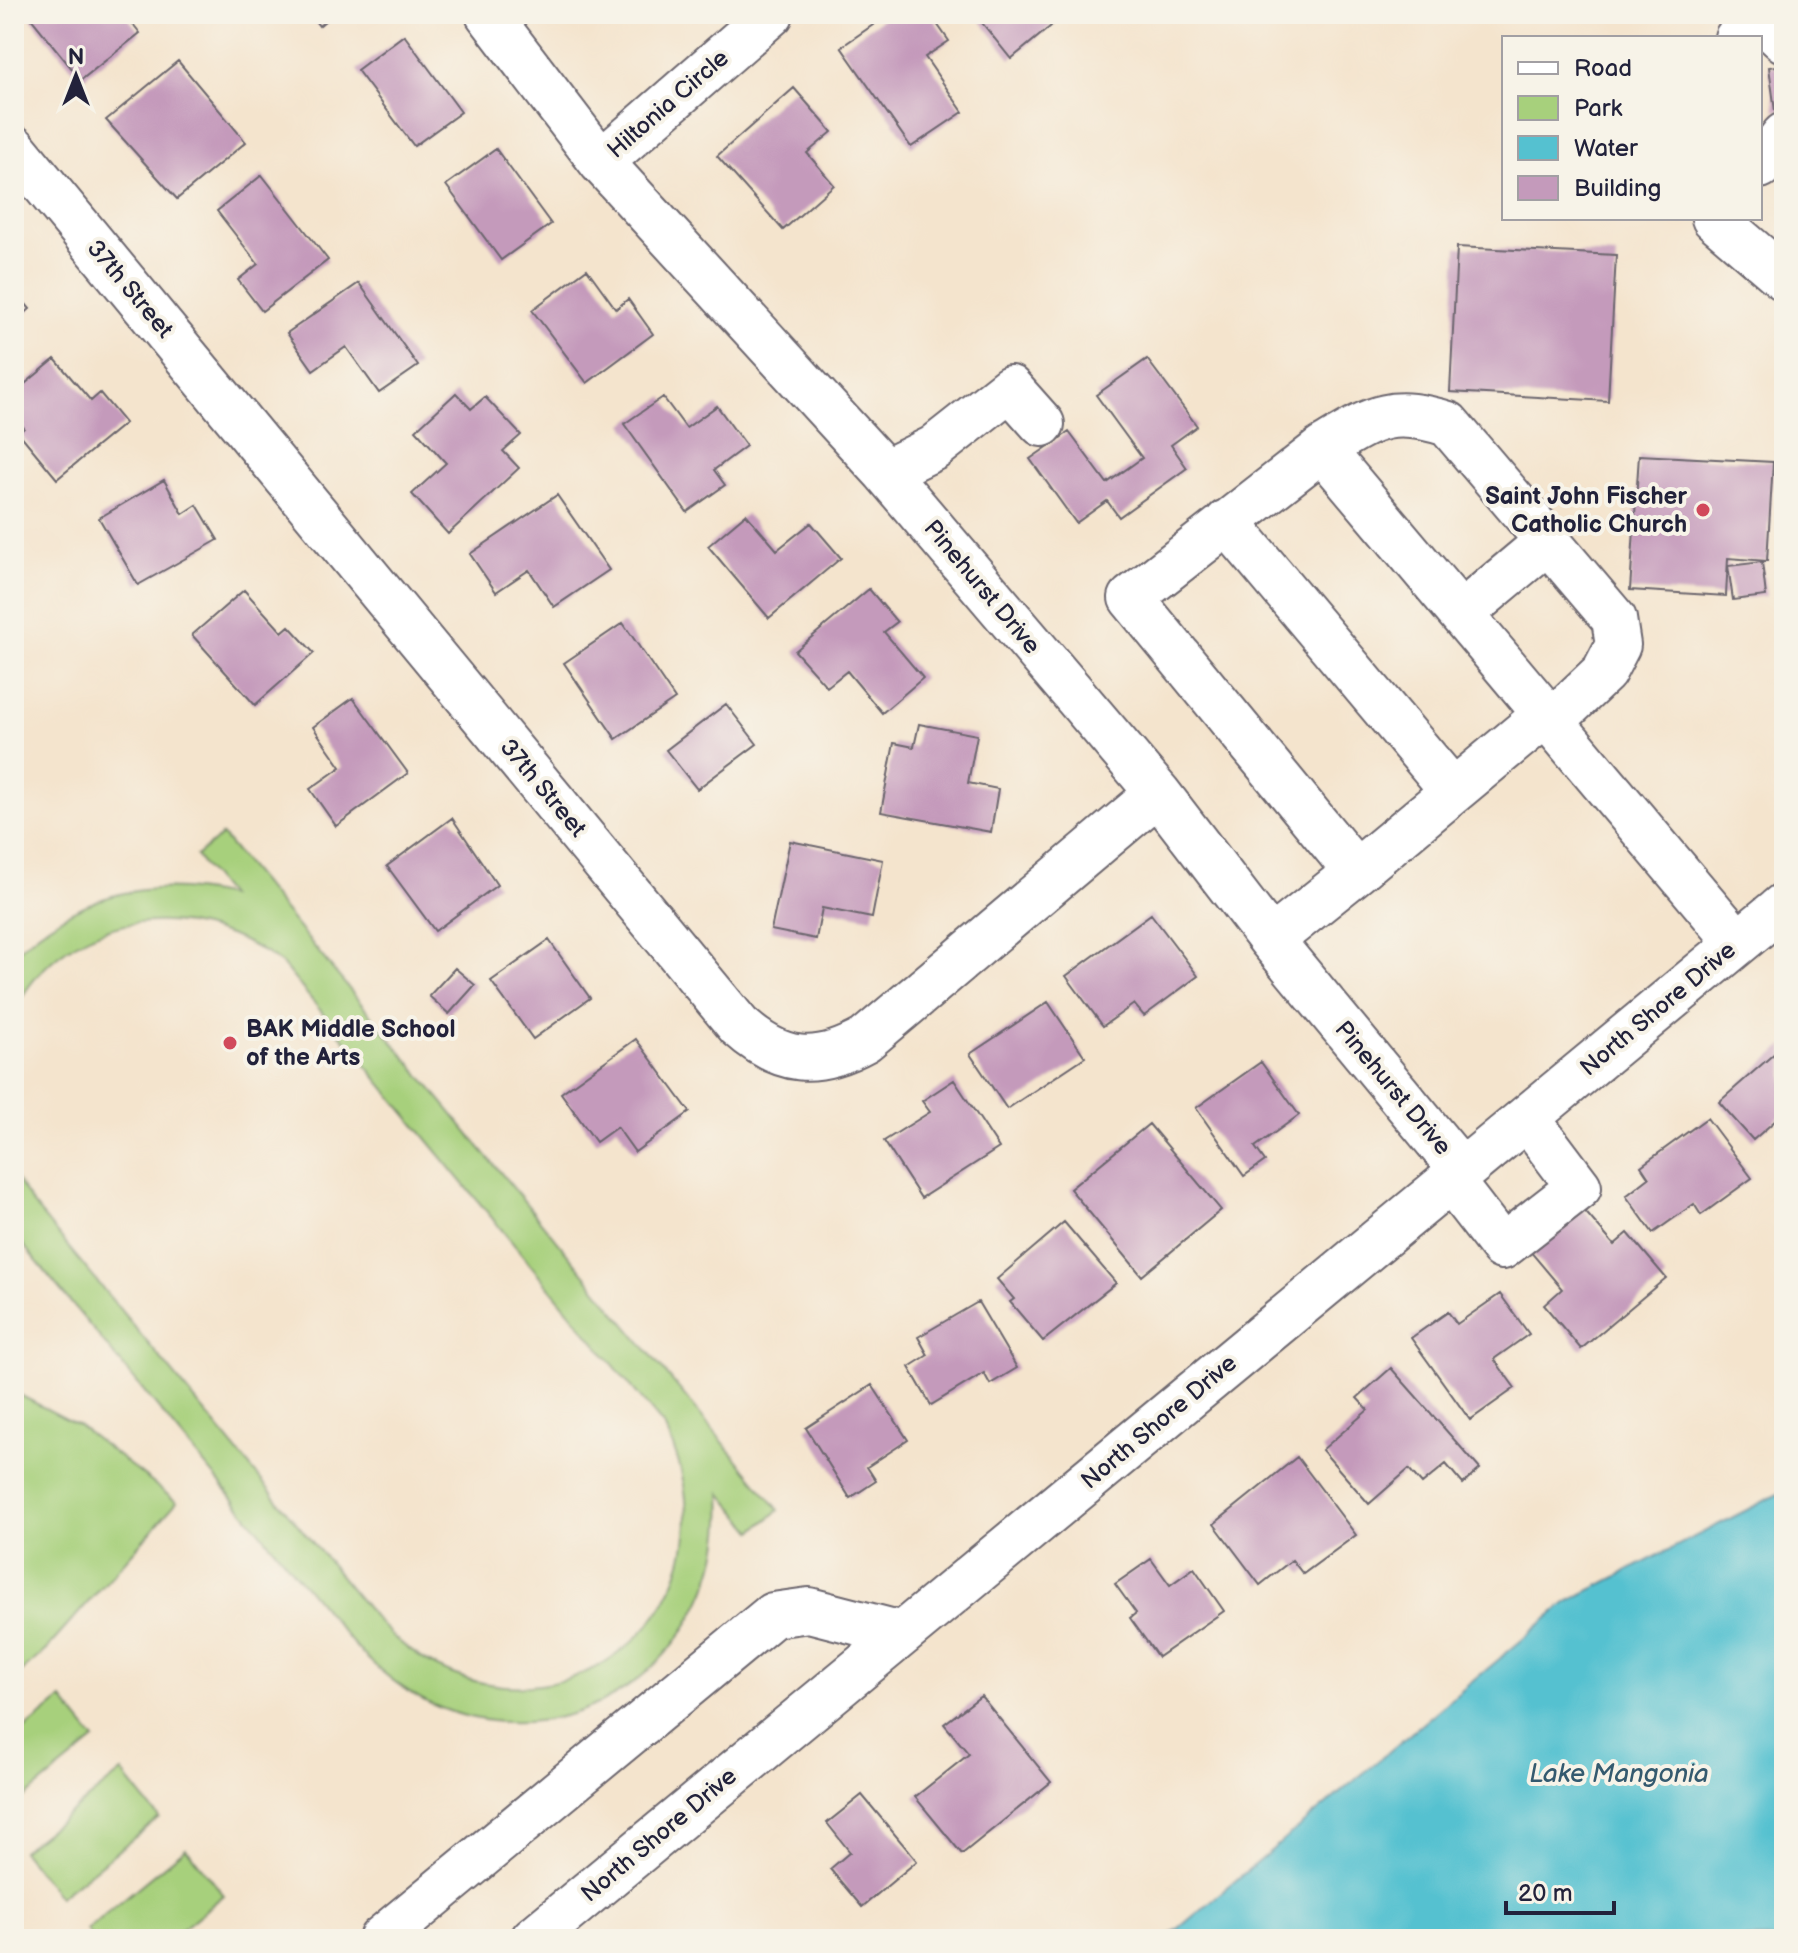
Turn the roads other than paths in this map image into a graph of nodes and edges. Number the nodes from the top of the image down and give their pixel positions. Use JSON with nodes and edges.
{"nodes":[{"id":1,"x":488,"y":14,"type":"edge"},
{"id":2,"x":771,"y":14,"type":"edge"},
{"id":3,"x":1739,"y":36,"type":"edge"},
{"id":4,"x":1784,"y":40,"type":"edge"},
{"id":5,"x":1784,"y":135,"type":"edge"},
{"id":6,"x":14,"y":148,"type":"edge"},
{"id":7,"x":601,"y":162,"type":"junction"},
{"id":8,"x":1762,"y":163,"type":"edge"},
{"id":9,"x":1718,"y":220,"type":"edge"},
{"id":10,"x":1784,"y":278,"type":"edge"},
{"id":11,"x":1042,"y":424,"type":"dead end"},
{"id":12,"x":1322,"y":449,"type":"junction"},
{"id":13,"x":885,"y":472,"type":"junction"},
{"id":14,"x":1227,"y":522,"type":"junction"},
{"id":15,"x":1548,"y":541,"type":"junction"},
{"id":16,"x":1461,"y":614,"type":"junction"},
{"id":17,"x":1548,"y":718,"type":"junction"},
{"id":18,"x":1453,"y":791,"type":"junction"},
{"id":19,"x":1158,"y":793,"type":"junction"},
{"id":20,"x":1356,"y":872,"type":"junction"},
{"id":21,"x":1784,"y":905,"type":"edge"},
{"id":22,"x":1271,"y":940,"type":"junction"},
{"id":23,"x":1738,"y":943,"type":"junction"},
{"id":24,"x":1527,"y":1118,"type":"junction"},
{"id":25,"x":1456,"y":1176,"type":"junction"},
{"id":26,"x":902,"y":1634,"type":"junction"},
{"id":27,"x":381,"y":1939,"type":"edge"},
{"id":28,"x":533,"y":1939,"type":"edge"}],
"edges":[{"from":1,"to":7,"type":"street","name":"Pinehurst Drive"},
{"from":2,"to":7,"type":"street","name":"Hiltonia Circle"},
{"from":3,"to":4,"type":"street"},
{"from":5,"to":8,"type":"street"},
{"from":6,"to":19,"type":"street","name":"37th Street"},
{"from":7,"to":13,"type":"street","name":"Pinehurst Drive"},
{"from":9,"to":10,"type":"street"},
{"from":11,"to":13,"type":"street"},
{"from":12,"to":14,"type":"street"},
{"from":12,"to":15,"type":"street"},
{"from":12,"to":16,"type":"street"},
{"from":13,"to":19,"type":"street","name":"Pinehurst Drive"},
{"from":14,"to":18,"type":"street"},
{"from":14,"to":20,"type":"street"},
{"from":15,"to":16,"type":"street"},
{"from":15,"to":17,"type":"street"},
{"from":16,"to":17,"type":"street"},
{"from":17,"to":18,"type":"street"},
{"from":17,"to":23,"type":"street"},
{"from":18,"to":20,"type":"street"},
{"from":19,"to":22,"type":"street","name":"Pinehurst Drive"},
{"from":20,"to":22,"type":"street"},
{"from":21,"to":23,"type":"street","name":"North Shore Drive"},
{"from":22,"to":25,"type":"street","name":"Pinehurst Drive"},
{"from":23,"to":24,"type":"street","name":"North Shore Drive"},
{"from":24,"to":25,"type":"street","name":"North Shore Drive"},
{"from":24,"to":25,"type":"street","name":"Pinehurst Drive"},
{"from":25,"to":26,"type":"street","name":"North Shore Drive"},
{"from":26,"to":27,"type":"street"},
{"from":26,"to":28,"type":"street","name":"North Shore Drive"}]}
